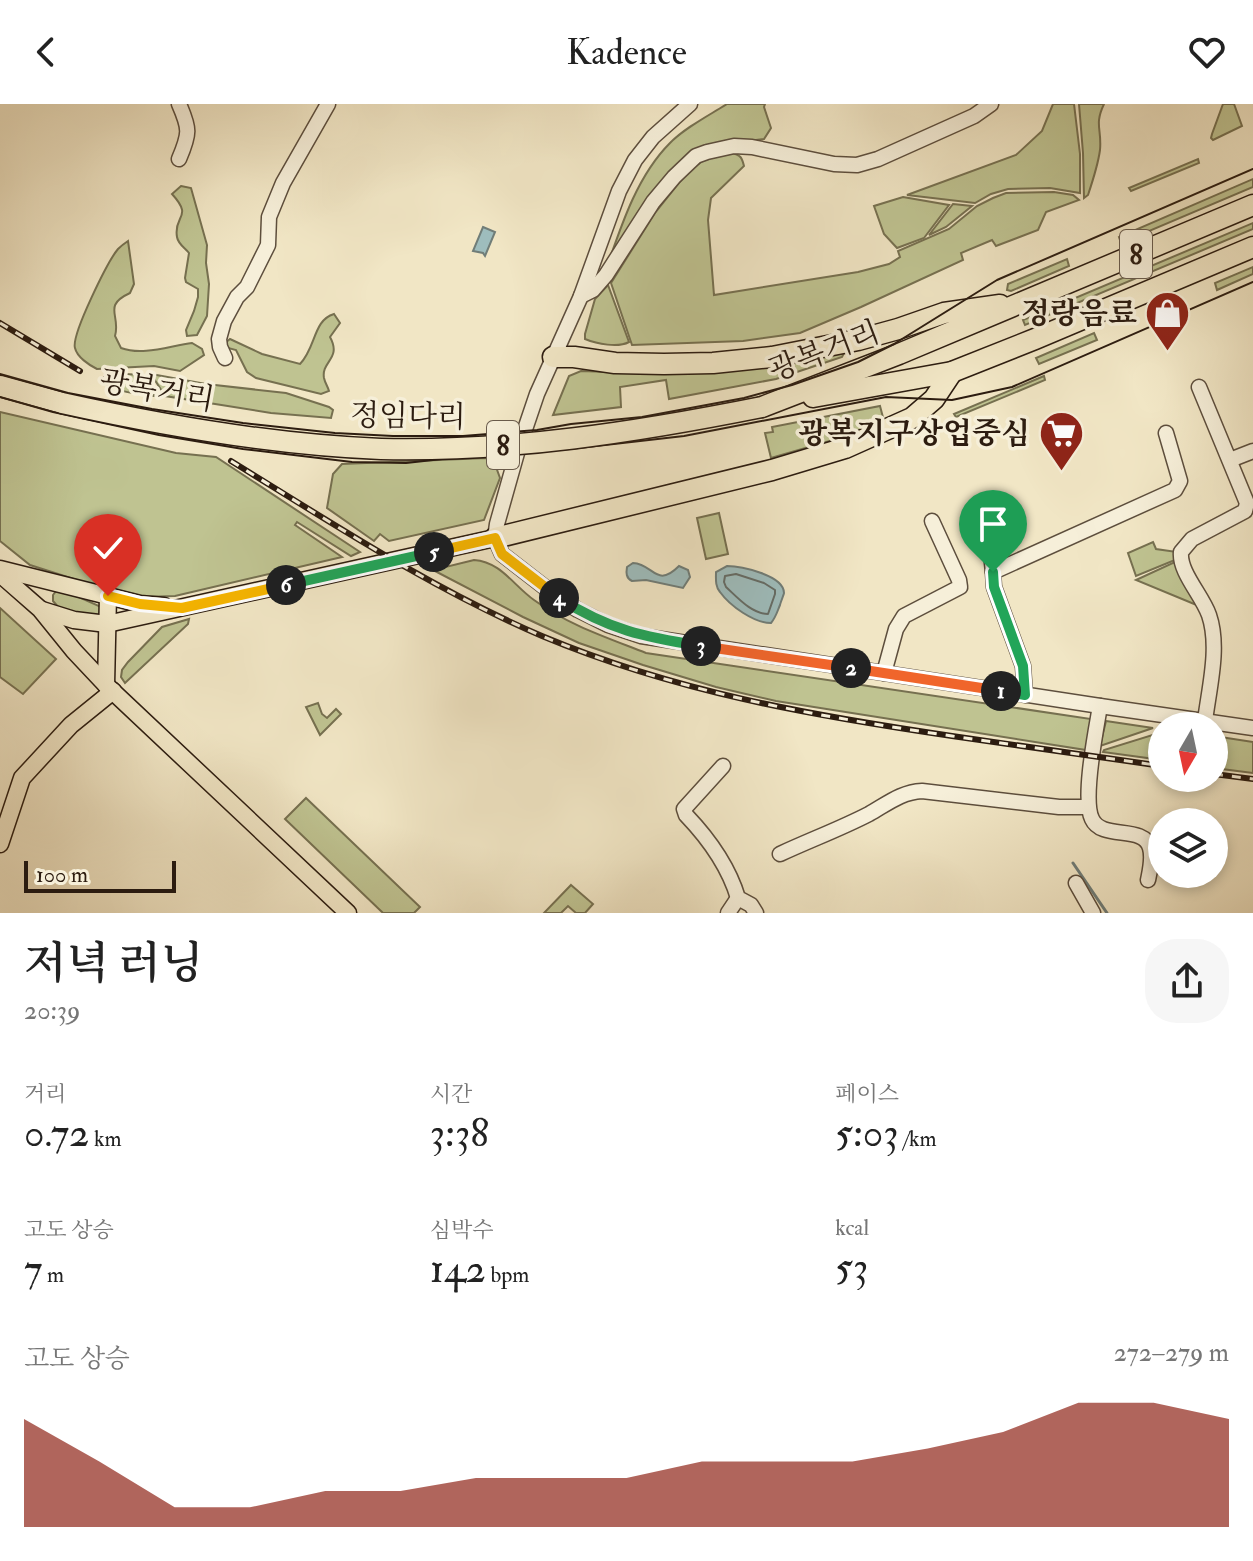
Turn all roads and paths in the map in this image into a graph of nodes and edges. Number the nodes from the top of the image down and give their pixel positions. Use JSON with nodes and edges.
{"nodes":[{"id":1,"x":179,"y":104,"type":"edge"},
{"id":2,"x":328,"y":104,"type":"edge"},
{"id":3,"x":690,"y":104,"type":"edge"},
{"id":4,"x":991,"y":104,"type":"edge"},
{"id":5,"x":179,"y":159,"type":"dead end"},
{"id":6,"x":1253,"y":205,"type":"edge"},
{"id":7,"x":1253,"y":247,"type":"edge"},
{"id":8,"x":581,"y":296,"type":"junction"},
{"id":9,"x":1020,"y":304,"type":"junction"},
{"id":10,"x":553,"y":357,"type":"junction"},
{"id":11,"x":225,"y":358,"type":"dead end"},
{"id":12,"x":952,"y":372,"type":"junction"},
{"id":13,"x":0,"y":386,"type":"edge"},
{"id":14,"x":1199,"y":387,"type":"dead end"},
{"id":15,"x":762,"y":407,"type":"junction"},
{"id":16,"x":1166,"y":433,"type":"dead end"},
{"id":17,"x":242,"y":436,"type":"joint"},
{"id":18,"x":1253,"y":451,"type":"edge"},
{"id":19,"x":1230,"y":460,"type":"junction"},
{"id":20,"x":1000,"y":503,"type":"dead end"},
{"id":21,"x":932,"y":521,"type":"dead end"},
{"id":22,"x":495,"y":538,"type":"junction"},
{"id":23,"x":0,"y":571,"type":"edge"},
{"id":24,"x":993,"y":572,"type":"junction"},
{"id":25,"x":41,"y":580,"type":"junction"},
{"id":26,"x":108,"y":596,"type":"junction"},
{"id":27,"x":182,"y":608,"type":"junction"},
{"id":28,"x":40,"y":609,"type":"junction"},
{"id":29,"x":107,"y":624,"type":"junction"},
{"id":30,"x":884,"y":673,"type":"junction"},
{"id":31,"x":110,"y":688,"type":"junction"},
{"id":32,"x":1025,"y":695,"type":"junction"},
{"id":33,"x":1100,"y":706,"type":"junction"},
{"id":34,"x":1206,"y":712,"type":"edge"},
{"id":35,"x":1148,"y":713,"type":"edge"},
{"id":36,"x":1228,"y":724,"type":"edge"},
{"id":37,"x":1253,"y":728,"type":"edge"},
{"id":38,"x":723,"y":766,"type":"dead end"},
{"id":39,"x":1088,"y":807,"type":"junction"},
{"id":40,"x":0,"y":844,"type":"edge"},
{"id":41,"x":1148,"y":844,"type":"edge"},
{"id":42,"x":780,"y":854,"type":"dead end"},
{"id":43,"x":1076,"y":883,"type":"dead end"},
{"id":44,"x":738,"y":898,"type":"junction"},
{"id":45,"x":348,"y":913,"type":"edge"},
{"id":46,"x":728,"y":913,"type":"edge"},
{"id":47,"x":756,"y":913,"type":"edge"},
{"id":48,"x":1093,"y":913,"type":"edge"}],
"edges":[{"from":1,"to":5,"type":"street"},
{"from":2,"to":11,"type":"street"},
{"from":3,"to":8,"type":"street"},
{"from":4,"to":8,"type":"street"},
{"from":6,"to":9,"type":"highway","name":"광복거리","number":"8"},
{"from":7,"to":12,"type":"highway","name":"광복거리","number":"8"},
{"from":8,"to":10,"type":"street"},
{"from":9,"to":10,"type":"highway"},
{"from":9,"to":15,"type":"highway","name":"광복거리","number":"8"},
{"from":10,"to":22,"type":"street"},
{"from":12,"to":15,"type":"highway","name":"광복거리","number":"8"},
{"from":12,"to":22,"type":"highway"},
{"from":13,"to":17,"type":"highway","name":"광복거리","number":"8","bridge":true},
{"from":14,"to":19,"type":"street"},
{"from":15,"to":17,"type":"highway","name":"정임다리","number":"8","bridge":true},
{"from":16,"to":24,"type":"street"},
{"from":18,"to":19,"type":"street"},
{"from":19,"to":34,"type":"street"},
{"from":20,"to":24,"type":"street"},
{"from":21,"to":30,"type":"street"},
{"from":22,"to":27,"type":"main road"},
{"from":22,"to":30,"type":"street"},
{"from":23,"to":25,"type":"main road"},
{"from":23,"to":28,"type":"main road"},
{"from":24,"to":32,"type":"street"},
{"from":25,"to":26,"type":"main road"},
{"from":25,"to":28,"type":"main road"},
{"from":26,"to":27,"type":"main road"},
{"from":26,"to":29,"type":"main road"},
{"from":27,"to":29,"type":"main road"},
{"from":28,"to":29,"type":"main road"},
{"from":28,"to":31,"type":"main road"},
{"from":29,"to":31,"type":"main road"},
{"from":30,"to":32,"type":"street"},
{"from":31,"to":40,"type":"main road"},
{"from":31,"to":45,"type":"main road"},
{"from":32,"to":33,"type":"street"},
{"from":33,"to":35,"type":"street"},
{"from":33,"to":39,"type":"street"},
{"from":36,"to":37,"type":"street"},
{"from":38,"to":44,"type":"street"},
{"from":39,"to":41,"type":"street"},
{"from":39,"to":42,"type":"street"},
{"from":43,"to":48,"type":"street"},
{"from":44,"to":46,"type":"street"},
{"from":44,"to":47,"type":"street"}]}
